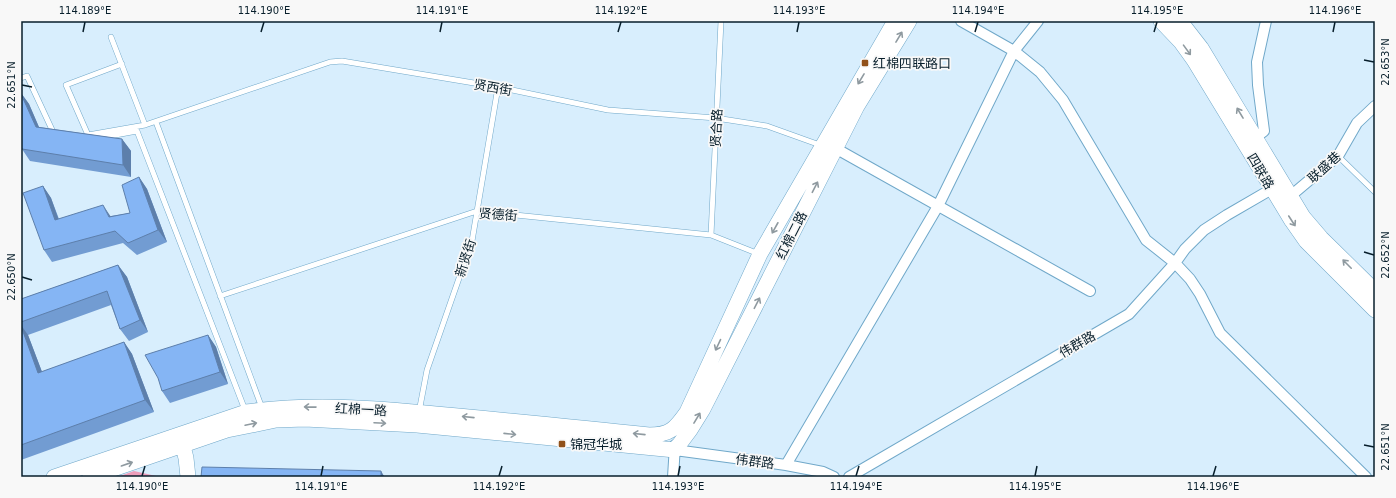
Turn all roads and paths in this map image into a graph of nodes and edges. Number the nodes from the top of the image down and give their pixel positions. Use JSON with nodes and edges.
{"nodes":[{"id":1,"x":721,"y":21,"type":"edge"},
{"id":2,"x":895,"y":21,"type":"edge"},
{"id":3,"x":909,"y":21,"type":"edge"},
{"id":4,"x":960,"y":21,"type":"edge"},
{"id":5,"x":1038,"y":21,"type":"edge"},
{"id":6,"x":1161,"y":21,"type":"edge"},
{"id":7,"x":1180,"y":21,"type":"edge"},
{"id":8,"x":1266,"y":21,"type":"edge"},
{"id":9,"x":111,"y":37,"type":"dead end"},
{"id":10,"x":1014,"y":51,"type":"junction"},
{"id":11,"x":122,"y":64,"type":"junction"},
{"id":12,"x":21,"y":78,"type":"edge"},
{"id":13,"x":498,"y":87,"type":"junction"},
{"id":14,"x":1375,"y":106,"type":"edge"},
{"id":15,"x":716,"y":118,"type":"junction"},
{"id":16,"x":156,"y":122,"type":"junction"},
{"id":17,"x":145,"y":124,"type":"junction"},
{"id":18,"x":62,"y":137,"type":"edge"},
{"id":19,"x":1255,"y":138,"type":"junction"},
{"id":20,"x":85,"y":140,"type":"edge"},
{"id":21,"x":828,"y":147,"type":"junction"},
{"id":22,"x":1338,"y":156,"type":"junction"},
{"id":23,"x":1277,"y":186,"type":"junction"},
{"id":24,"x":1375,"y":192,"type":"edge"},
{"id":25,"x":1286,"y":200,"type":"junction"},
{"id":26,"x":938,"y":206,"type":"junction"},
{"id":27,"x":477,"y":211,"type":"junction"},
{"id":28,"x":711,"y":235,"type":"junction"},
{"id":29,"x":760,"y":254,"type":"junction"},
{"id":30,"x":1175,"y":263,"type":"junction"},
{"id":31,"x":1375,"y":291,"type":"edge"},
{"id":32,"x":1090,"y":292,"type":"dead end"},
{"id":33,"x":220,"y":296,"type":"junction"},
{"id":34,"x":1375,"y":310,"type":"edge"},
{"id":35,"x":263,"y":410,"type":"junction"},
{"id":36,"x":246,"y":412,"type":"junction"},
{"id":37,"x":418,"y":418,"type":"junction"},
{"id":38,"x":676,"y":427,"type":"junction"},
{"id":39,"x":182,"y":439,"type":"junction"},
{"id":40,"x":675,"y":450,"type":"junction"},
{"id":41,"x":786,"y":465,"type":"junction"},
{"id":42,"x":54,"y":477,"type":"edge"},
{"id":43,"x":90,"y":477,"type":"edge"},
{"id":44,"x":188,"y":477,"type":"edge"},
{"id":45,"x":673,"y":477,"type":"edge"},
{"id":46,"x":834,"y":477,"type":"edge"},
{"id":47,"x":849,"y":477,"type":"edge"},
{"id":48,"x":1366,"y":477,"type":"edge"}],
"edges":[{"from":1,"to":15,"type":"lane","name":"贤合路"},
{"from":2,"to":21,"type":"main road","name":"红棉二路","one_way":true},
{"from":21,"to":3,"type":"main road","name":"红棉二路","one_way":true},
{"from":4,"to":10,"type":"street"},
{"from":5,"to":10,"type":"street"},
{"from":6,"to":23,"type":"main road","name":"四联路","one_way":true},
{"from":19,"to":7,"type":"main road","name":"四联路","one_way":true},
{"from":8,"to":19,"type":"street"},
{"from":9,"to":11,"type":"lane"},
{"from":10,"to":26,"type":"street"},
{"from":10,"to":30,"type":"street"},
{"from":11,"to":17,"type":"lane"},
{"from":11,"to":17,"type":"lane","name":"贤西街"},
{"from":12,"to":18,"type":"lane"},
{"from":13,"to":15,"type":"lane","name":"贤西街"},
{"from":13,"to":16,"type":"lane","name":"贤西街"},
{"from":13,"to":27,"type":"lane","name":"新贤街"},
{"from":14,"to":22,"type":"street","name":"联盛巷"},
{"from":15,"to":21,"type":"lane","name":"贤西街"},
{"from":15,"to":28,"type":"lane","name":"贤合路"},
{"from":16,"to":17,"type":"lane","name":"贤西街"},
{"from":16,"to":33,"type":"lane"},
{"from":19,"to":23,"type":"main road","name":"四联路"},
{"from":20,"to":36,"type":"lane"},
{"from":21,"to":26,"type":"street"},
{"from":21,"to":29,"type":"main road","name":"红棉二路","one_way":true},
{"from":40,"to":21,"type":"main road","name":"红棉二路","one_way":true},
{"from":22,"to":24,"type":"lane"},
{"from":22,"to":25,"type":"street","name":"联盛巷"},
{"from":23,"to":25,"type":"main road","name":"四联路"},
{"from":23,"to":30,"type":"street","name":"伟群路"},
{"from":31,"to":25,"type":"main road","name":"四联路","one_way":true},
{"from":25,"to":34,"type":"main road","name":"四联路","one_way":true},
{"from":26,"to":32,"type":"street"},
{"from":26,"to":41,"type":"street"},
{"from":27,"to":28,"type":"lane","name":"贤德街"},
{"from":27,"to":33,"type":"lane","name":"贤德街"},
{"from":27,"to":37,"type":"lane","name":"新贤街"},
{"from":28,"to":29,"type":"lane","name":"贤德街"},
{"from":29,"to":38,"type":"main road","name":"红棉二路","one_way":true},
{"from":30,"to":47,"type":"street","name":"伟群路"},
{"from":30,"to":48,"type":"street"},
{"from":33,"to":35,"type":"lane"},
{"from":35,"to":36,"type":"main road","name":"红棉一路"},
{"from":37,"to":35,"type":"main road","name":"红棉一路","one_way":true},
{"from":36,"to":39,"type":"main road","name":"红棉一路"},
{"from":38,"to":37,"type":"main road","name":"红棉一路","one_way":true},
{"from":39,"to":37,"type":"main road","name":"红棉一路","one_way":true},
{"from":37,"to":40,"type":"main road","name":"红棉一路","one_way":true},
{"from":38,"to":40,"type":"street"},
{"from":39,"to":42,"type":"main road","name":"红棉一路"},
{"from":43,"to":39,"type":"main road","name":"红棉一路","one_way":true},
{"from":39,"to":44,"type":"main road"},
{"from":40,"to":41,"type":"street","name":"伟群路"},
{"from":40,"to":45,"type":"street"},
{"from":41,"to":46,"type":"street","name":"伟群路"}]}
